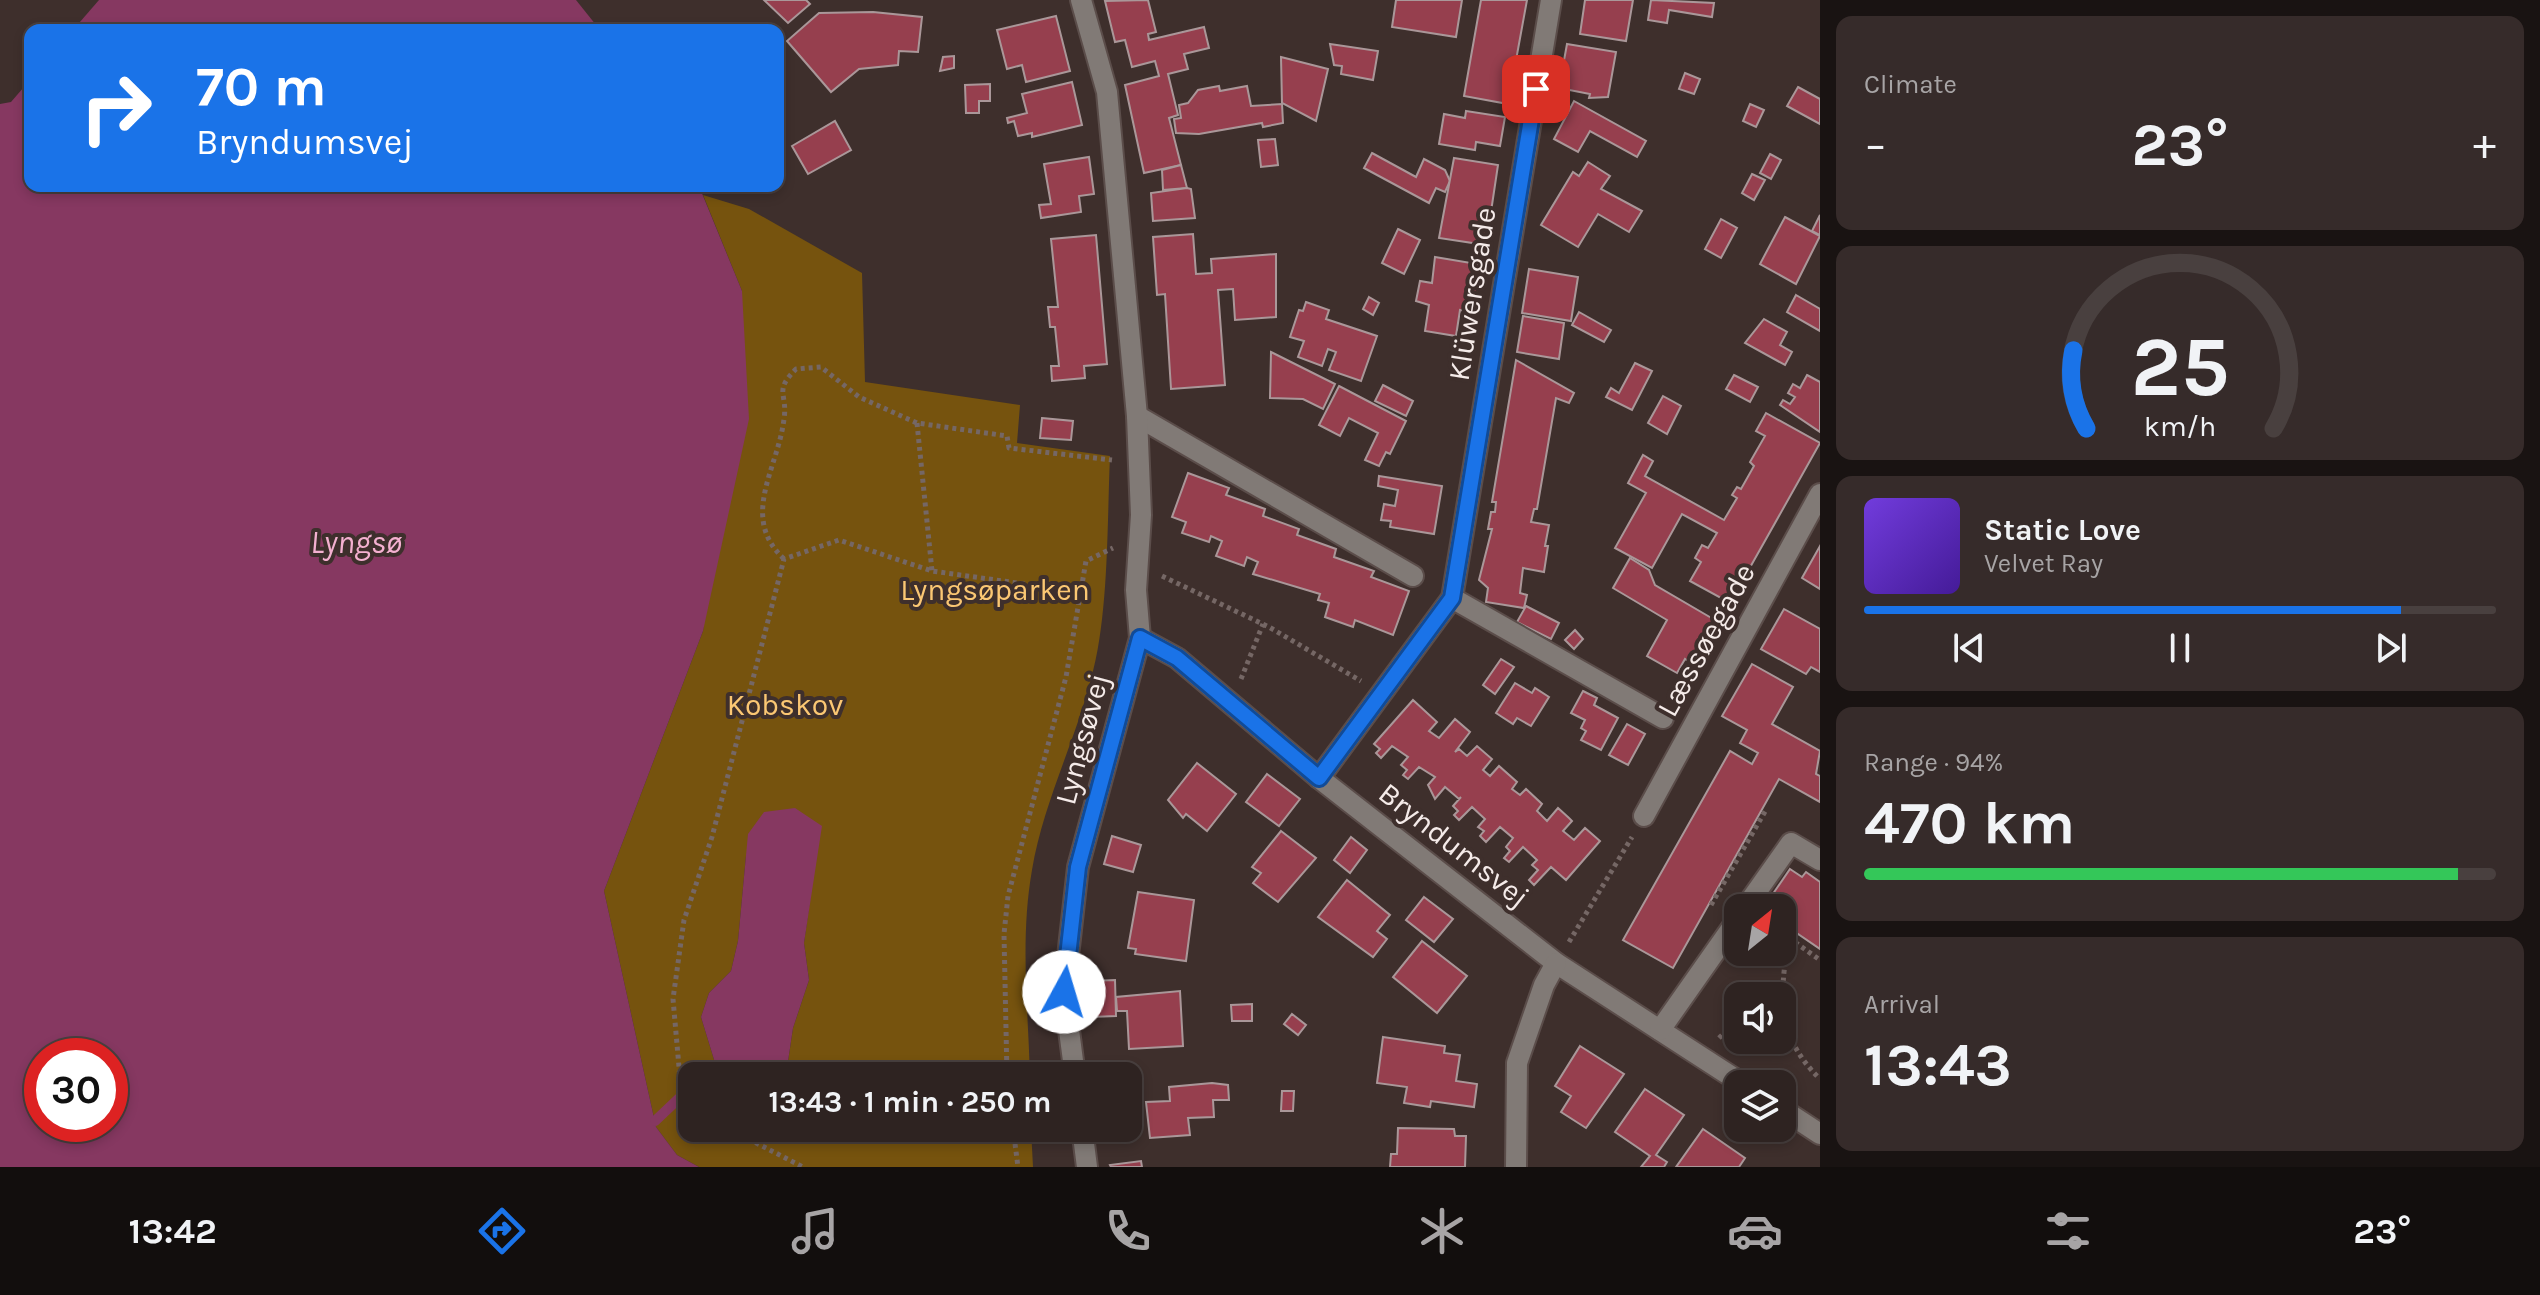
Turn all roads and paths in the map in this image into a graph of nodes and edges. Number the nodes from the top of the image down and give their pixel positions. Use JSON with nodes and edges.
{"nodes":[{"id":1,"x":1081,"y":0,"type":"edge"},
{"id":2,"x":1551,"y":0,"type":"edge"},
{"id":3,"x":1137,"y":416,"type":"junction"},
{"id":4,"x":917,"y":423,"type":"junction"},
{"id":5,"x":1140,"y":463,"type":"junction"},
{"id":6,"x":1820,"y":494,"type":"edge"},
{"id":7,"x":1138,"y":550,"type":"junction"},
{"id":8,"x":784,"y":559,"type":"junction"},
{"id":9,"x":932,"y":571,"type":"junction"},
{"id":10,"x":1413,"y":576,"type":"dead end"},
{"id":11,"x":1166,"y":578,"type":"dead end"},
{"id":12,"x":1081,"y":592,"type":"junction"},
{"id":13,"x":1452,"y":598,"type":"junction"},
{"id":14,"x":1263,"y":624,"type":"junction"},
{"id":15,"x":1140,"y":638,"type":"junction"},
{"id":16,"x":1383,"y":692,"type":"junction"},
{"id":17,"x":1232,"y":704,"type":"junction"},
{"id":18,"x":1663,"y":718,"type":"dead end"},
{"id":19,"x":1319,"y":778,"type":"junction"},
{"id":20,"x":1644,"y":816,"type":"joint"},
{"id":21,"x":1820,"y":860,"type":"edge"},
{"id":22,"x":1755,"y":894,"type":"edge"},
{"id":23,"x":1724,"y":939,"type":"edge"},
{"id":24,"x":1796,"y":943,"type":"edge"},
{"id":25,"x":1820,"y":960,"type":"edge"},
{"id":26,"x":1556,"y":963,"type":"junction"},
{"id":27,"x":1660,"y":1030,"type":"junction"},
{"id":28,"x":1796,"y":1052,"type":"edge"},
{"id":29,"x":678,"y":1062,"type":"edge"},
{"id":30,"x":1007,"y":1062,"type":"edge"},
{"id":31,"x":1073,"y":1062,"type":"edge"},
{"id":32,"x":1724,"y":1072,"type":"edge"},
{"id":33,"x":1820,"y":1079,"type":"edge"},
{"id":34,"x":1796,"y":1118,"type":"edge"},
{"id":35,"x":1820,"y":1134,"type":"edge"},
{"id":36,"x":754,"y":1142,"type":"edge"},
{"id":37,"x":1015,"y":1142,"type":"edge"},
{"id":38,"x":1084,"y":1142,"type":"edge"},
{"id":39,"x":803,"y":1167,"type":"edge"},
{"id":40,"x":1018,"y":1167,"type":"edge"},
{"id":41,"x":1087,"y":1167,"type":"edge"},
{"id":42,"x":1516,"y":1167,"type":"edge"}],
"edges":[{"from":1,"to":3,"type":"street","name":"Lyngsøvej"},
{"from":2,"to":13,"type":"street","name":"Klüwersgade"},
{"from":3,"to":5,"type":"street","name":"Lyngsøvej"},
{"from":3,"to":10,"type":"street"},
{"from":4,"to":5,"type":"path"},
{"from":4,"to":8,"type":"path"},
{"from":4,"to":9,"type":"path"},
{"from":5,"to":7,"type":"street","name":"Lyngsøvej"},
{"from":6,"to":20,"type":"street","name":"Læssøegade"},
{"from":7,"to":12,"type":"path"},
{"from":7,"to":15,"type":"street","name":"Lyngsøvej"},
{"from":8,"to":9,"type":"path"},
{"from":8,"to":29,"type":"path"},
{"from":9,"to":12,"type":"path"},
{"from":11,"to":14,"type":"path"},
{"from":12,"to":30,"type":"path"},
{"from":13,"to":16,"type":"street","name":"Klüwersgade"},
{"from":13,"to":18,"type":"street"},
{"from":14,"to":16,"type":"path"},
{"from":14,"to":17,"type":"path"},
{"from":15,"to":17,"type":"street","name":"Bryndumsvej"},
{"from":15,"to":31,"type":"street","name":"Lyngsøvej"},
{"from":16,"to":19,"type":"street","name":"Klüwersgade"},
{"from":17,"to":19,"type":"street","name":"Bryndumsvej"},
{"from":19,"to":26,"type":"street","name":"Bryndumsvej"},
{"from":20,"to":26,"type":"path"},
{"from":21,"to":22,"type":"street"},
{"from":23,"to":27,"type":"street"},
{"from":24,"to":25,"type":"path"},
{"from":26,"to":27,"type":"street","name":"Bryndumsvej"},
{"from":26,"to":42,"type":"street"},
{"from":27,"to":32,"type":"street","name":"Bryndumsvej"},
{"from":28,"to":33,"type":"path"},
{"from":34,"to":35,"type":"street"},
{"from":36,"to":39,"type":"path"},
{"from":37,"to":40,"type":"path"},
{"from":38,"to":41,"type":"street"}]}
